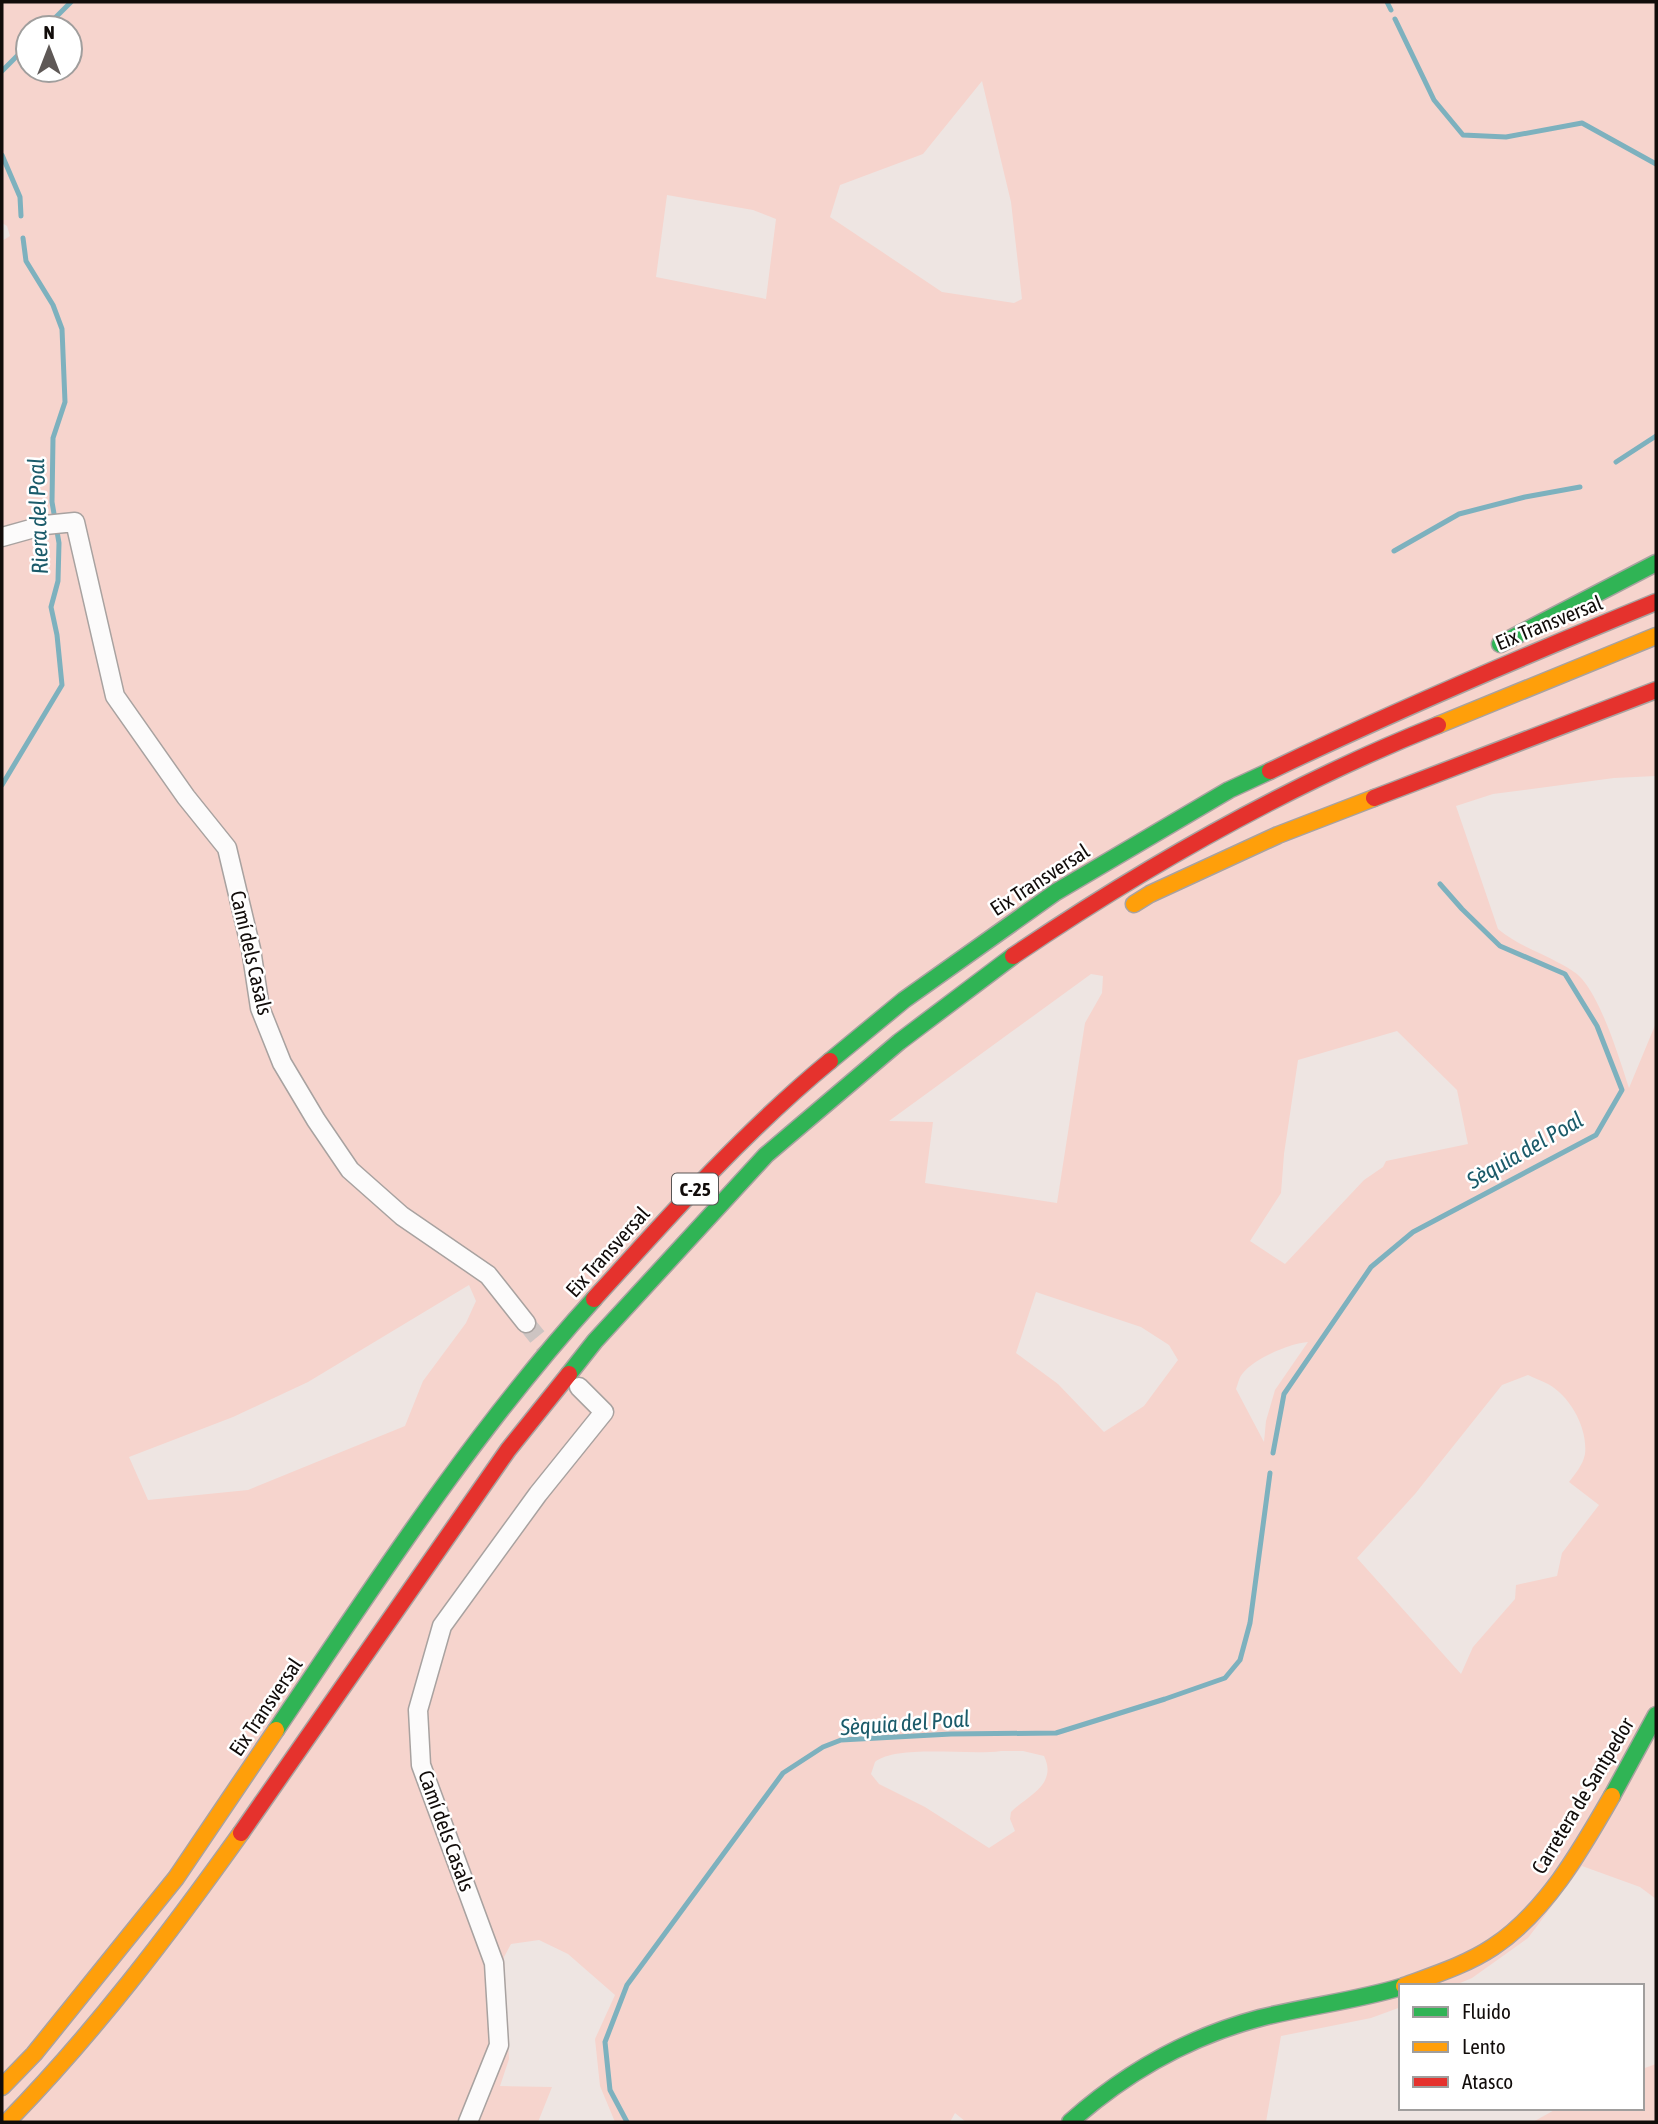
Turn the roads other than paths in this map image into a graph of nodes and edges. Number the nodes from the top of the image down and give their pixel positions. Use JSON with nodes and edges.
{"nodes":[{"id":1,"x":2,"y":537,"type":"edge"},
{"id":2,"x":1656,"y":563,"type":"edge"},
{"id":3,"x":1656,"y":602,"type":"edge"},
{"id":4,"x":1656,"y":636,"type":"edge"},
{"id":5,"x":1480,"y":653,"type":"dead end"},
{"id":6,"x":1656,"y":690,"type":"edge"},
{"id":7,"x":1332,"y":723,"type":"dead end"},
{"id":8,"x":1229,"y":790,"type":"junction"},
{"id":9,"x":1116,"y":915,"type":"dead end"},
{"id":10,"x":788,"y":1157,"type":"dead end"},
{"id":11,"x":682,"y":1244,"type":"junction"},
{"id":12,"x":526,"y":1323,"type":"tunnel mouth"},
{"id":13,"x":579,"y":1387,"type":"dead end"},
{"id":14,"x":1656,"y":1714,"type":"edge"},
{"id":15,"x":1409,"y":1984,"type":"edge"},
{"id":16,"x":1399,"y":1987,"type":"edge"},
{"id":17,"x":2,"y":2087,"type":"edge"},
{"id":18,"x":7,"y":2122,"type":"edge"},
{"id":19,"x":468,"y":2122,"type":"edge"},
{"id":20,"x":1070,"y":2122,"type":"edge"}],
"edges":[{"from":1,"to":12,"type":"street","name":"Camí dels Casals"},
{"from":2,"to":5,"type":"main road"},
{"from":3,"to":8,"type":"main road","name":"Eix Transversal","number":"C-25"},
{"from":4,"to":11,"type":"main road","number":"C-25"},
{"from":6,"to":9,"type":"main road"},
{"from":7,"to":8,"type":"main road"},
{"from":8,"to":17,"type":"main road","name":"Eix Transversal","number":"C-25"},
{"from":10,"to":11,"type":"main road"},
{"from":11,"to":18,"type":"main road","number":"C-25"},
{"from":13,"to":19,"type":"street","name":"Camí dels Casals"},
{"from":14,"to":15,"type":"main road","name":"Carretera de Santpedor"},
{"from":16,"to":20,"type":"main road","name":"Carretera de Santpedor"}]}
